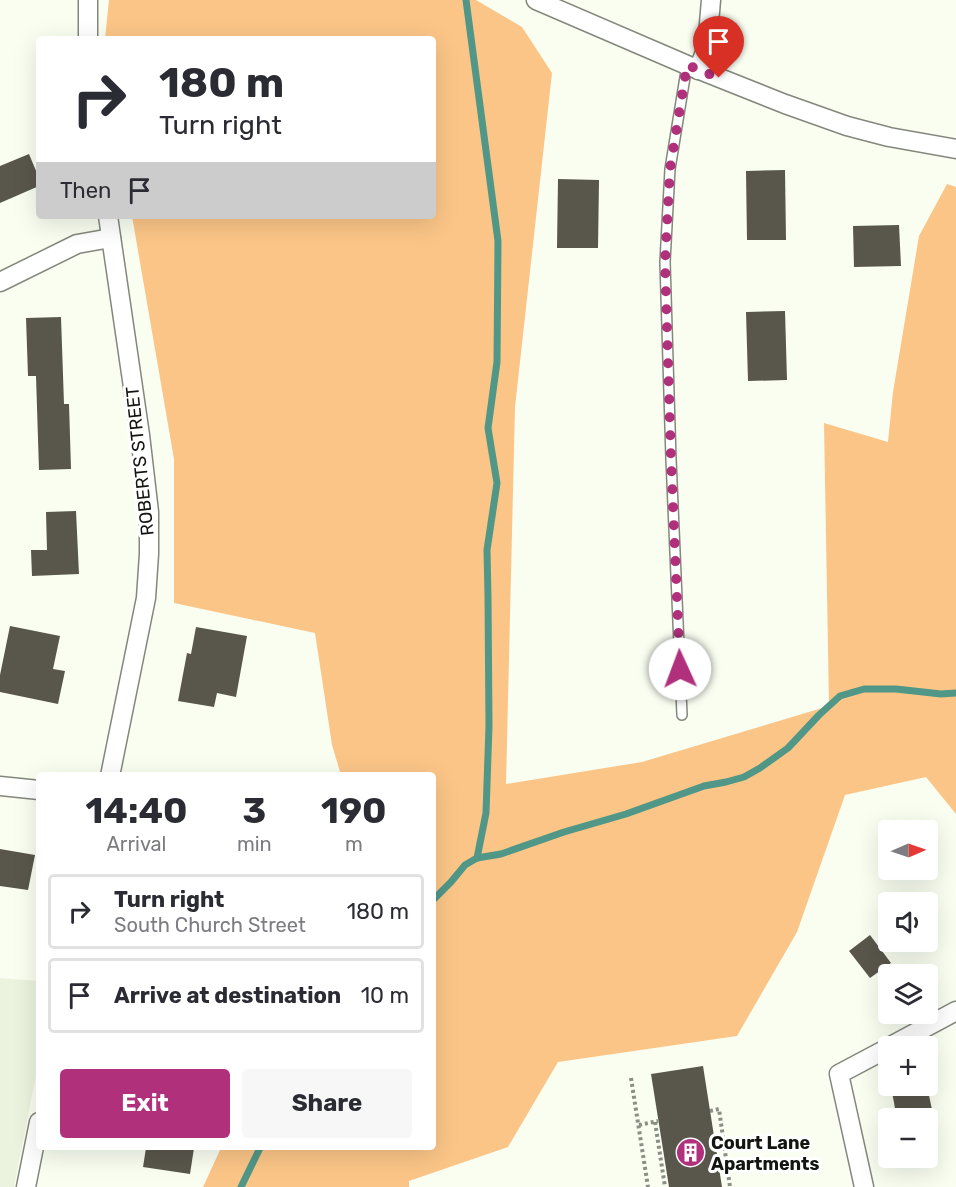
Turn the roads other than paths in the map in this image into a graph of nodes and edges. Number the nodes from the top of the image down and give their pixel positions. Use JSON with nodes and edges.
{"nodes":[{"id":1,"x":88,"y":0,"type":"edge"},
{"id":2,"x":536,"y":0,"type":"edge"},
{"id":3,"x":711,"y":0,"type":"edge"},
{"id":4,"x":88,"y":36,"type":"edge"},
{"id":5,"x":692,"y":68,"type":"junction"},
{"id":6,"x":956,"y":148,"type":"edge"},
{"id":7,"x":108,"y":219,"type":"edge"},
{"id":8,"x":111,"y":238,"type":"junction"},
{"id":9,"x":0,"y":282,"type":"edge"},
{"id":10,"x":682,"y":715,"type":"dead end"},
{"id":11,"x":111,"y":772,"type":"edge"},
{"id":12,"x":0,"y":786,"type":"edge"},
{"id":13,"x":36,"y":790,"type":"edge"},
{"id":14,"x":956,"y":1011,"type":"edge"},
{"id":15,"x":909,"y":1036,"type":"edge"},
{"id":16,"x":878,"y":1053,"type":"edge"},
{"id":17,"x":36,"y":1137,"type":"edge"},
{"id":18,"x":26,"y":1187,"type":"edge"},
{"id":19,"x":864,"y":1187,"type":"edge"}],
"edges":[{"from":1,"to":4,"type":"street"},
{"from":2,"to":5,"type":"street"},
{"from":3,"to":5,"type":"street"},
{"from":5,"to":6,"type":"street"},
{"from":5,"to":10,"type":"lane"},
{"from":7,"to":8,"type":"street","name":"ROBERTS STREET"},
{"from":8,"to":9,"type":"street"},
{"from":8,"to":11,"type":"street","name":"ROBERTS STREET"},
{"from":12,"to":13,"type":"street"},
{"from":14,"to":15,"type":"street"},
{"from":16,"to":19,"type":"street"},
{"from":17,"to":18,"type":"street"}]}
